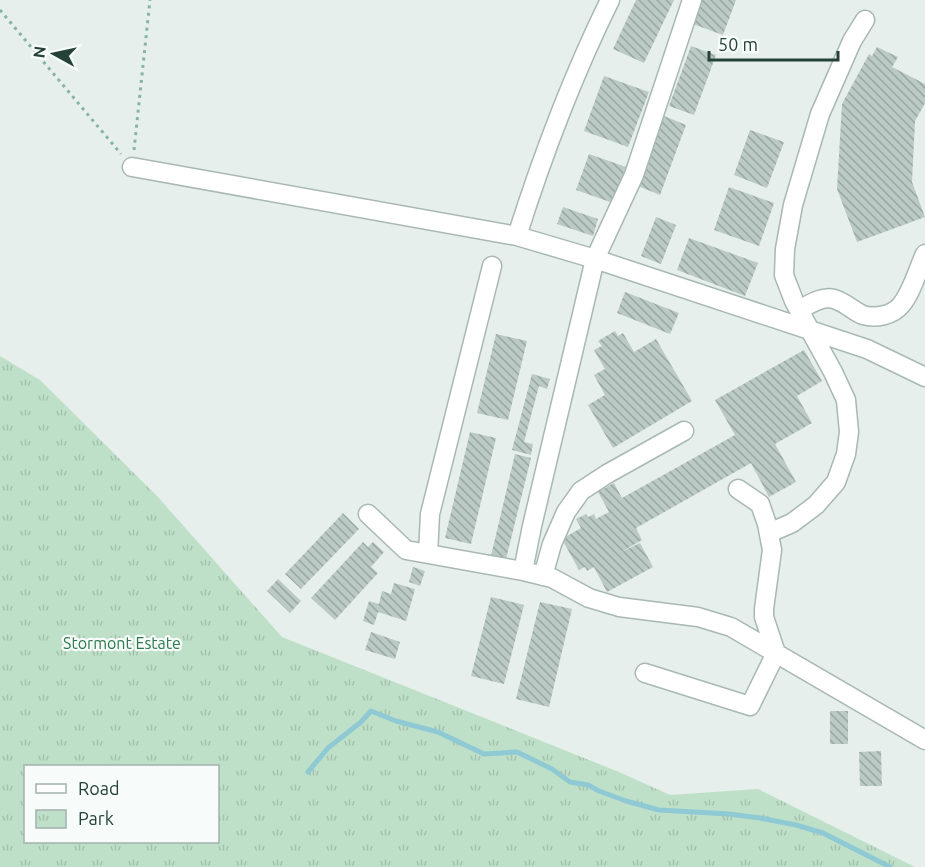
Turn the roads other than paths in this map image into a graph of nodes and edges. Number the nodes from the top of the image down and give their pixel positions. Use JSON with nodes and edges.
{"nodes":[{"id":1,"x":610,"y":0,"type":"edge"},
{"id":2,"x":692,"y":0,"type":"edge"},
{"id":3,"x":865,"y":20,"type":"dead end"},
{"id":4,"x":132,"y":167,"type":"road end"},
{"id":5,"x":517,"y":236,"type":"junction"},
{"id":6,"x":925,"y":254,"type":"edge"},
{"id":7,"x":595,"y":259,"type":"junction"},
{"id":8,"x":492,"y":266,"type":"dead end"},
{"id":9,"x":799,"y":310,"type":"junction"},
{"id":10,"x":811,"y":330,"type":"junction"},
{"id":11,"x":925,"y":377,"type":"edge"},
{"id":12,"x":684,"y":431,"type":"dead end"},
{"id":13,"x":738,"y":489,"type":"dead end"},
{"id":14,"x":368,"y":514,"type":"dead end"},
{"id":15,"x":769,"y":533,"type":"junction"},
{"id":16,"x":428,"y":554,"type":"junction"},
{"id":17,"x":523,"y":571,"type":"junction"},
{"id":18,"x":543,"y":576,"type":"junction"},
{"id":19,"x":776,"y":653,"type":"junction"},
{"id":20,"x":645,"y":673,"type":"dead end"},
{"id":21,"x":925,"y":740,"type":"edge"}],
"edges":[{"from":1,"to":5,"type":"lane"},
{"from":2,"to":7,"type":"lane"},
{"from":3,"to":9,"type":"lane"},
{"from":4,"to":5,"type":"lane"},
{"from":5,"to":7,"type":"lane"},
{"from":6,"to":9,"type":"lane"},
{"from":7,"to":10,"type":"lane"},
{"from":7,"to":17,"type":"lane"},
{"from":8,"to":16,"type":"lane"},
{"from":9,"to":10,"type":"lane"},
{"from":10,"to":11,"type":"lane"},
{"from":10,"to":15,"type":"lane"},
{"from":12,"to":18,"type":"lane"},
{"from":13,"to":15,"type":"lane"},
{"from":14,"to":16,"type":"lane"},
{"from":15,"to":19,"type":"lane"},
{"from":16,"to":17,"type":"lane"},
{"from":17,"to":18,"type":"lane"},
{"from":18,"to":19,"type":"lane"},
{"from":19,"to":20,"type":"lane"},
{"from":19,"to":21,"type":"lane"}]}
